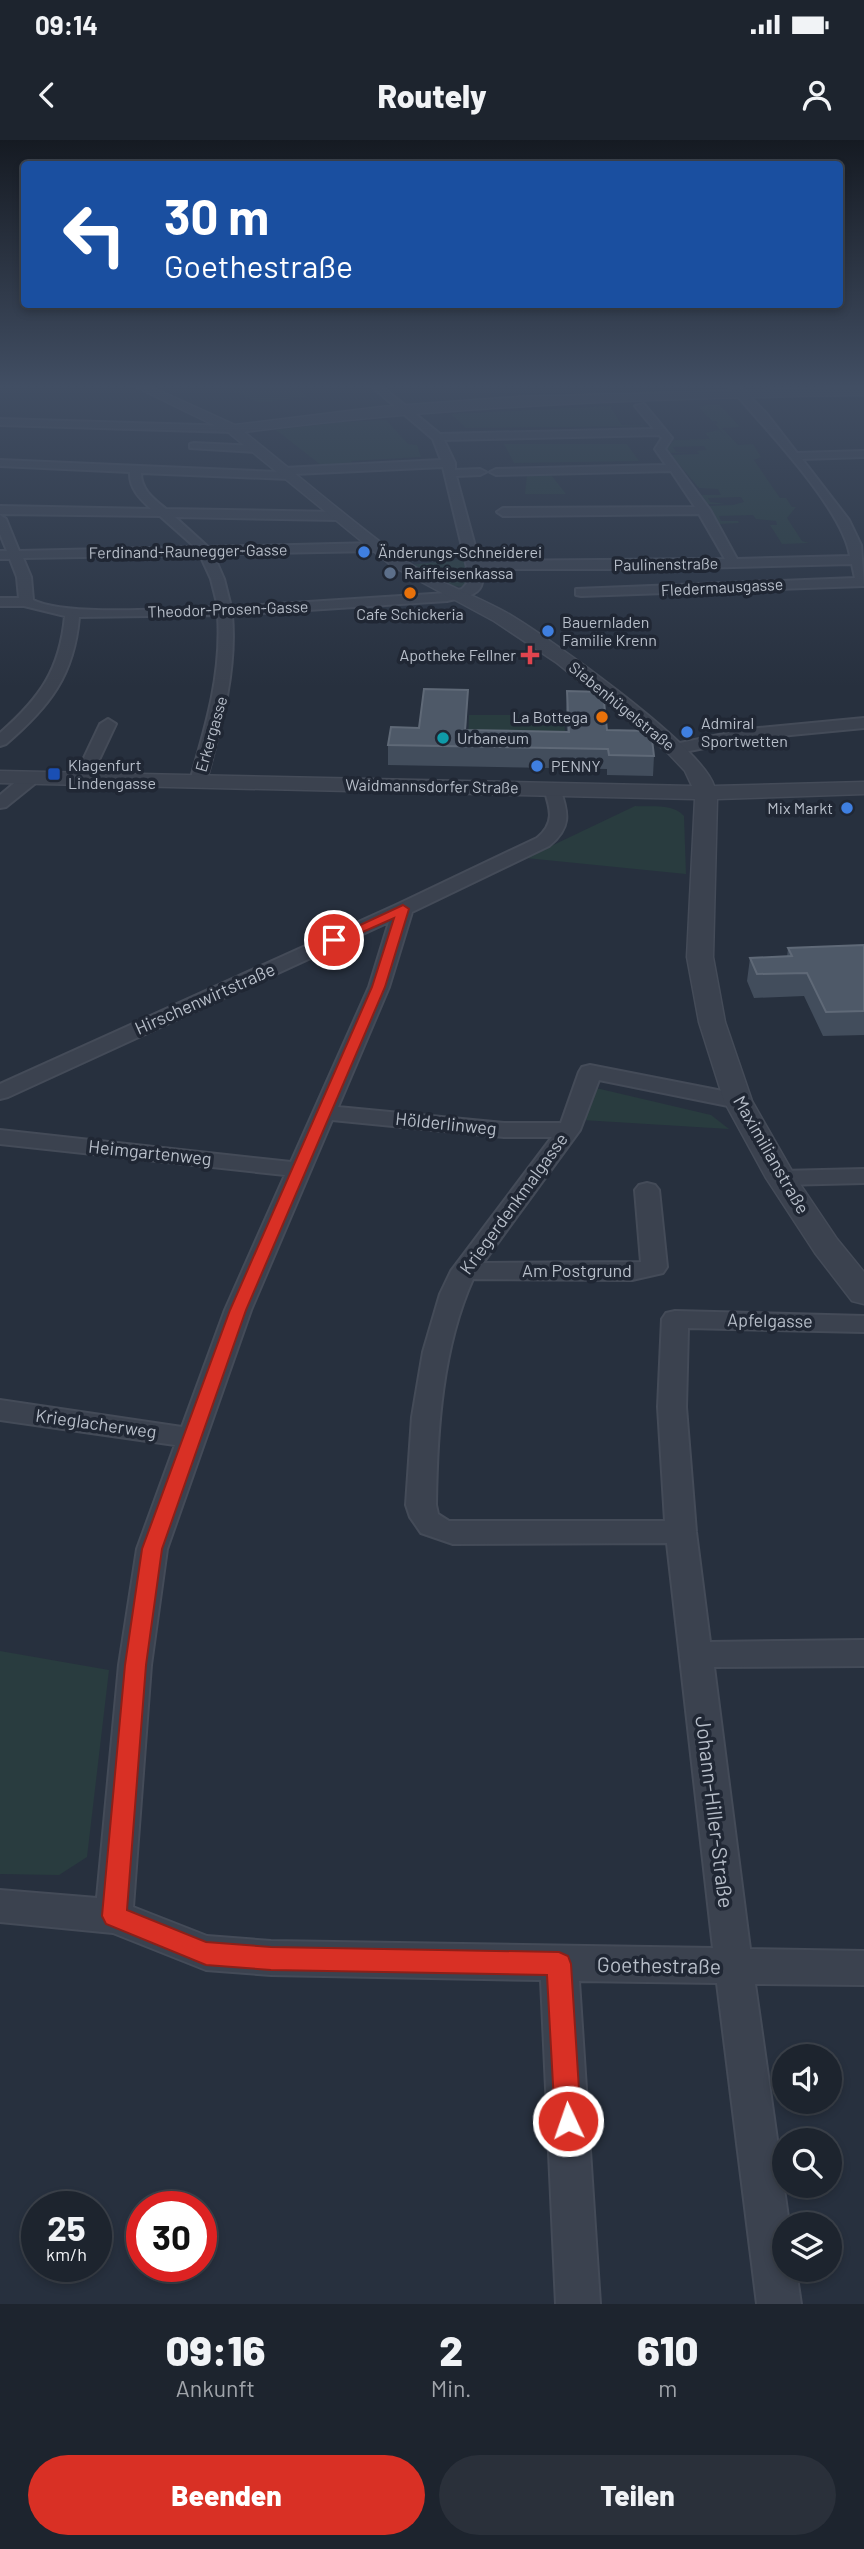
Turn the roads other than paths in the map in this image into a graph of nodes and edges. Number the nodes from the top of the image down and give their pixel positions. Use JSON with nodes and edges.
{"nodes":[{"id":1,"x":135,"y":486,"type":"edge"},
{"id":2,"x":298,"y":486,"type":"edge"},
{"id":3,"x":454,"y":486,"type":"edge"},
{"id":4,"x":688,"y":486,"type":"edge"},
{"id":5,"x":817,"y":486,"type":"edge"},
{"id":6,"x":137,"y":497,"type":"junction"},
{"id":7,"x":170,"y":498,"type":"dead end"},
{"id":8,"x":0,"y":510,"type":"edge"},
{"id":9,"x":704,"y":510,"type":"junction"},
{"id":10,"x":503,"y":512,"type":"dead end"},
{"id":11,"x":164,"y":513,"type":"junction"},
{"id":12,"x":338,"y":516,"type":"junction"},
{"id":13,"x":0,"y":519,"type":"edge"},
{"id":14,"x":859,"y":545,"type":"edge"},
{"id":15,"x":375,"y":547,"type":"junction"},
{"id":16,"x":205,"y":551,"type":"junction"},
{"id":17,"x":0,"y":555,"type":"edge"},
{"id":18,"x":16,"y":556,"type":"junction"},
{"id":19,"x":857,"y":560,"type":"junction"},
{"id":20,"x":733,"y":563,"type":"junction"},
{"id":21,"x":474,"y":565,"type":"junction"},
{"id":22,"x":863,"y":583,"type":"edge"},
{"id":23,"x":581,"y":592,"type":"dead end"},
{"id":24,"x":457,"y":595,"type":"junction"},
{"id":25,"x":0,"y":601,"type":"edge"},
{"id":26,"x":26,"y":602,"type":"junction"},
{"id":27,"x":225,"y":611,"type":"junction"},
{"id":28,"x":72,"y":613,"type":"junction"},
{"id":29,"x":864,"y":723,"type":"edge"},
{"id":30,"x":108,"y":724,"type":"dead end"},
{"id":31,"x":0,"y":741,"type":"edge"},
{"id":32,"x":674,"y":749,"type":"junction"},
{"id":33,"x":0,"y":777,"type":"edge"},
{"id":34,"x":31,"y":778,"type":"junction"},
{"id":35,"x":82,"y":779,"type":"junction"},
{"id":36,"x":198,"y":781,"type":"junction"},
{"id":37,"x":864,"y":788,"type":"edge"},
{"id":38,"x":552,"y":789,"type":"junction"},
{"id":39,"x":706,"y":792,"type":"junction"},
{"id":40,"x":0,"y":803,"type":"edge"},
{"id":41,"x":403,"y":909,"type":"junction"},
{"id":42,"x":0,"y":1092,"type":"edge"},
{"id":43,"x":738,"y":1101,"type":"junction"},
{"id":44,"x":324,"y":1112,"type":"junction"},
{"id":45,"x":569,"y":1130,"type":"junction"},
{"id":46,"x":0,"y":1137,"type":"edge"},
{"id":47,"x":300,"y":1170,"type":"junction"},
{"id":48,"x":864,"y":1176,"type":"edge"},
{"id":49,"x":781,"y":1178,"type":"junction"},
{"id":50,"x":647,"y":1190,"type":"dead end"},
{"id":51,"x":464,"y":1270,"type":"junction"},
{"id":52,"x":864,"y":1294,"type":"edge"},
{"id":53,"x":675,"y":1319,"type":"joint"},
{"id":54,"x":864,"y":1324,"type":"edge"},
{"id":55,"x":0,"y":1410,"type":"edge"},
{"id":56,"x":191,"y":1438,"type":"junction"},
{"id":57,"x":681,"y":1532,"type":"junction"},
{"id":58,"x":864,"y":1653,"type":"edge"},
{"id":59,"x":695,"y":1655,"type":"junction"},
{"id":60,"x":0,"y":1906,"type":"edge"},
{"id":61,"x":114,"y":1916,"type":"junction"},
{"id":62,"x":559,"y":1964,"type":"junction"},
{"id":63,"x":734,"y":1967,"type":"junction"},
{"id":64,"x":864,"y":1968,"type":"edge"},
{"id":65,"x":578,"y":2304,"type":"edge"},
{"id":66,"x":779,"y":2304,"type":"edge"}],
"edges":[{"from":1,"to":6,"type":"street"},
{"from":2,"to":12,"type":"street","name":"Siebenhügelstraße"},
{"from":3,"to":21,"type":"street"},
{"from":4,"to":9,"type":"street"},
{"from":5,"to":14,"type":"street"},
{"from":6,"to":7,"type":"street"},
{"from":6,"to":11,"type":"street","name":"Erkergasse"},
{"from":8,"to":11,"type":"street"},
{"from":9,"to":10,"type":"street"},
{"from":9,"to":20,"type":"street"},
{"from":11,"to":12,"type":"street"},
{"from":11,"to":16,"type":"street","name":"Erkergasse"},
{"from":12,"to":15,"type":"street","name":"Siebenhügelstraße"},
{"from":13,"to":18,"type":"street"},
{"from":14,"to":19,"type":"street"},
{"from":15,"to":16,"type":"street","name":"Ferdinand-Raunegger-Gasse"},
{"from":15,"to":24,"type":"street","name":"Siebenhügelstraße"},
{"from":16,"to":18,"type":"street","name":"Ferdinand-Raunegger-Gasse"},
{"from":16,"to":27,"type":"street","name":"Erkergasse"},
{"from":17,"to":18,"type":"street","name":"Ferdinand-Raunegger-Gasse"},
{"from":18,"to":26,"type":"street"},
{"from":19,"to":20,"type":"street","name":"Paulinenstraße"},
{"from":19,"to":22,"type":"street"},
{"from":20,"to":21,"type":"street","name":"Paulinenstraße"},
{"from":21,"to":24,"type":"street"},
{"from":22,"to":23,"type":"street","name":"Fledermausgasse"},
{"from":24,"to":27,"type":"street","name":"Theodor-Prosen-Gasse"},
{"from":24,"to":32,"type":"street","name":"Siebenhügelstraße"},
{"from":25,"to":26,"type":"street","name":"Theodor-Prosen-Gasse"},
{"from":26,"to":28,"type":"street","name":"Theodor-Prosen-Gasse"},
{"from":27,"to":28,"type":"street","name":"Theodor-Prosen-Gasse"},
{"from":27,"to":36,"type":"street","name":"Erkergasse"},
{"from":28,"to":31,"type":"street"},
{"from":29,"to":32,"type":"street"},
{"from":30,"to":35,"type":"street"},
{"from":32,"to":39,"type":"street","name":"Siebenhügelstraße"},
{"from":33,"to":34,"type":"street","name":"Waidmannsdorfer Straße"},
{"from":34,"to":35,"type":"street","name":"Waidmannsdorfer Straße"},
{"from":34,"to":40,"type":"street"},
{"from":35,"to":36,"type":"street","name":"Waidmannsdorfer Straße"},
{"from":36,"to":38,"type":"street","name":"Waidmannsdorfer Straße"},
{"from":37,"to":39,"type":"street","name":"Waidmannsdorfer Straße"},
{"from":38,"to":39,"type":"street","name":"Waidmannsdorfer Straße"},
{"from":38,"to":41,"type":"street","name":"Hirschenwirtstraße"},
{"from":39,"to":43,"type":"street","name":"Maximilianstraße"},
{"from":41,"to":42,"type":"street","name":"Hirschenwirtstraße"},
{"from":41,"to":44,"type":"street"},
{"from":43,"to":45,"type":"street","name":"Kriegerdenkmalgasse"},
{"from":43,"to":49,"type":"street","name":"Maximilianstraße"},
{"from":44,"to":45,"type":"street","name":"Hölderlinweg"},
{"from":44,"to":47,"type":"street"},
{"from":45,"to":51,"type":"street","name":"Kriegerdenkmalgasse"},
{"from":46,"to":47,"type":"street","name":"Heimgartenweg"},
{"from":47,"to":56,"type":"street"},
{"from":48,"to":49,"type":"street"},
{"from":49,"to":52,"type":"street","name":"Maximilianstraße"},
{"from":50,"to":51,"type":"street","name":"Am Postgrund"},
{"from":51,"to":57,"type":"street","name":"Kriegerdenkmalgasse"},
{"from":53,"to":54,"type":"street","name":"Apfelgasse"},
{"from":53,"to":57,"type":"street","name":"Johann-Hiller-Straße"},
{"from":55,"to":56,"type":"street","name":"Krieglacherweg"},
{"from":56,"to":61,"type":"street"},
{"from":57,"to":59,"type":"street","name":"Johann-Hiller-Straße"},
{"from":58,"to":59,"type":"street"},
{"from":59,"to":63,"type":"street","name":"Johann-Hiller-Straße"},
{"from":60,"to":61,"type":"street","name":"Goethestraße"},
{"from":61,"to":62,"type":"street","name":"Goethestraße"},
{"from":62,"to":63,"type":"street","name":"Goethestraße"},
{"from":62,"to":65,"type":"street"},
{"from":63,"to":64,"type":"street","name":"Goethestraße"},
{"from":63,"to":66,"type":"street","name":"Johann-Hiller-Straße"}]}
